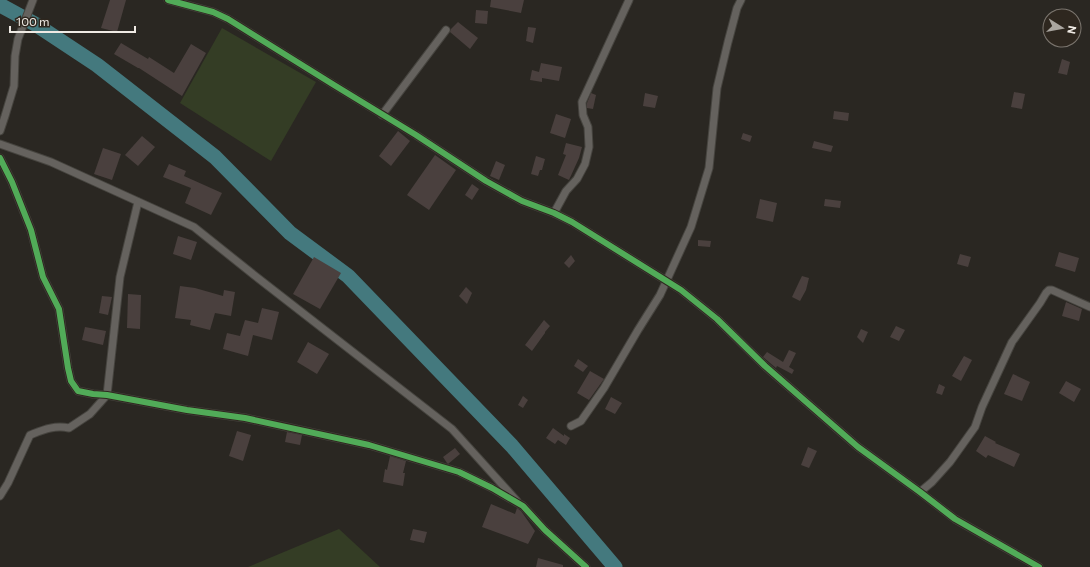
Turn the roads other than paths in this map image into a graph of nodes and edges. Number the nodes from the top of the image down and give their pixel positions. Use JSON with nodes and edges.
{"nodes":[{"id":1,"x":33,"y":0,"type":"edge"},
{"id":2,"x":168,"y":0,"type":"edge"},
{"id":3,"x":629,"y":0,"type":"edge"},
{"id":4,"x":741,"y":0,"type":"edge"},
{"id":5,"x":446,"y":30,"type":"dead end"},
{"id":6,"x":382,"y":115,"type":"junction"},
{"id":7,"x":0,"y":131,"type":"edge"},
{"id":8,"x":0,"y":144,"type":"edge"},
{"id":9,"x":0,"y":158,"type":"edge"},
{"id":10,"x":138,"y":202,"type":"junction"},
{"id":11,"x":554,"y":213,"type":"junction"},
{"id":12,"x":667,"y":281,"type":"junction"},
{"id":13,"x":1090,"y":307,"type":"edge"},
{"id":14,"x":107,"y":395,"type":"junction"},
{"id":15,"x":571,"y":426,"type":"dead end"},
{"id":16,"x":920,"y":492,"type":"junction"},
{"id":17,"x":0,"y":496,"type":"edge"},
{"id":18,"x":523,"y":506,"type":"junction"},
{"id":19,"x":586,"y":567,"type":"edge"},
{"id":20,"x":1039,"y":567,"type":"edge"}],
"edges":[{"from":1,"to":7,"type":"street"},
{"from":2,"to":6,"type":"street"},
{"from":3,"to":11,"type":"street"},
{"from":4,"to":12,"type":"street"},
{"from":5,"to":6,"type":"street"},
{"from":6,"to":11,"type":"street"},
{"from":8,"to":10,"type":"street"},
{"from":9,"to":14,"type":"street"},
{"from":10,"to":14,"type":"street"},
{"from":10,"to":18,"type":"street"},
{"from":11,"to":12,"type":"street"},
{"from":12,"to":15,"type":"street"},
{"from":12,"to":16,"type":"street"},
{"from":13,"to":16,"type":"street"},
{"from":14,"to":17,"type":"street"},
{"from":14,"to":18,"type":"street"},
{"from":16,"to":20,"type":"street"},
{"from":18,"to":19,"type":"street"}]}
